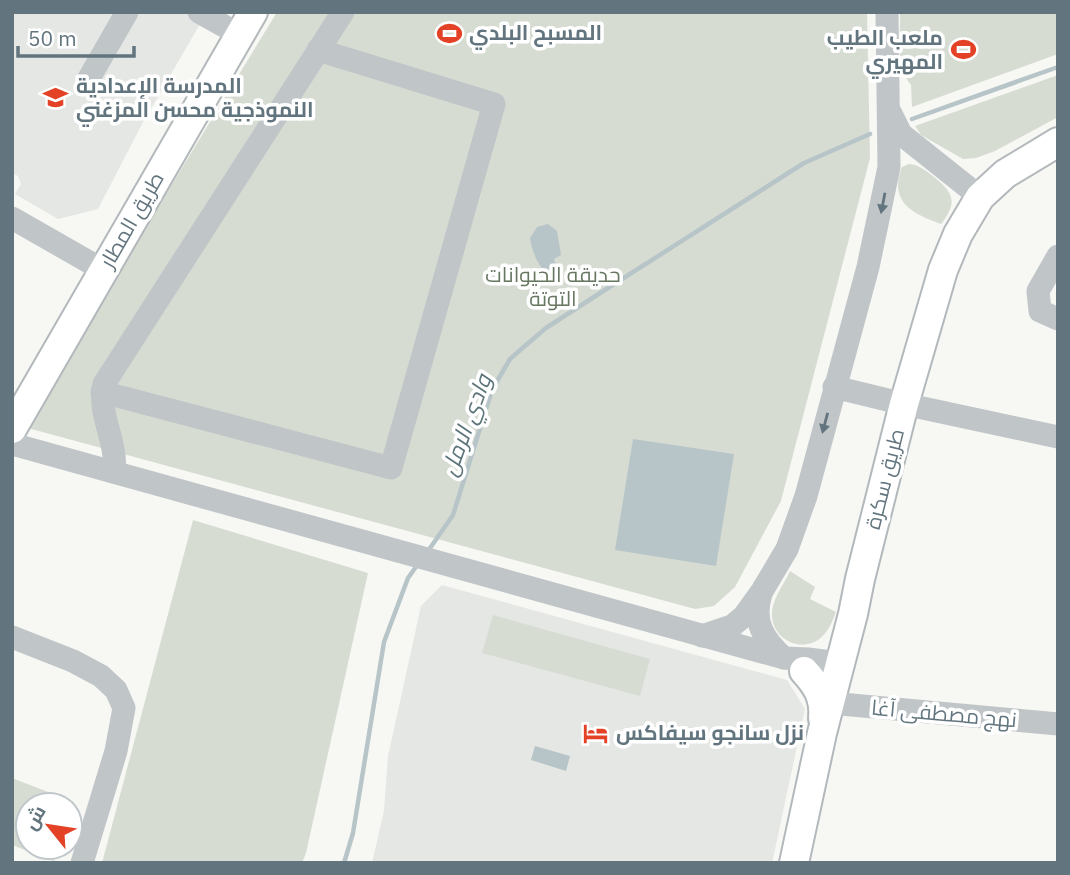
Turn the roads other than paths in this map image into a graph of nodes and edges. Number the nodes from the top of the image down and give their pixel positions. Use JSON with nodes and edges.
{"nodes":[{"id":1,"x":127,"y":12,"type":"edge"},
{"id":2,"x":199,"y":12,"type":"edge"},
{"id":3,"x":253,"y":12,"type":"edge"},
{"id":4,"x":343,"y":12,"type":"edge"},
{"id":5,"x":887,"y":12,"type":"edge"},
{"id":6,"x":228,"y":19,"type":"edge"},
{"id":7,"x":318,"y":50,"type":"junction"},
{"id":8,"x":88,"y":80,"type":"dead end"},
{"id":9,"x":890,"y":111,"type":"junction"},
{"id":10,"x":1058,"y":142,"type":"edge"},
{"id":11,"x":922,"y":151,"type":"junction"},
{"id":12,"x":889,"y":167,"type":"junction"},
{"id":13,"x":980,"y":197,"type":"junction"},
{"id":14,"x":12,"y":218,"type":"edge"},
{"id":15,"x":1058,"y":256,"type":"edge"},
{"id":16,"x":97,"y":267,"type":"junction"},
{"id":17,"x":1058,"y":319,"type":"edge"},
{"id":18,"x":834,"y":387,"type":"junction"},
{"id":19,"x":102,"y":392,"type":"junction"},
{"id":20,"x":12,"y":396,"type":"edge"},
{"id":21,"x":904,"y":404,"type":"junction"},
{"id":22,"x":12,"y":429,"type":"edge"},
{"id":23,"x":1058,"y":437,"type":"edge"},
{"id":24,"x":12,"y":444,"type":"edge"},
{"id":25,"x":114,"y":472,"type":"junction"},
{"id":26,"x":762,"y":591,"type":"junction"},
{"id":27,"x":853,"y":614,"type":"junction"},
{"id":28,"x":702,"y":636,"type":"junction"},
{"id":29,"x":12,"y":638,"type":"edge"},
{"id":30,"x":799,"y":662,"type":"junction"},
{"id":31,"x":835,"y":682,"type":"junction"},
{"id":32,"x":1058,"y":724,"type":"edge"},
{"id":33,"x":822,"y":733,"type":"junction"},
{"id":34,"x":82,"y":863,"type":"edge"},
{"id":35,"x":794,"y":863,"type":"edge"}],
"edges":[{"from":1,"to":8,"type":"street"},
{"from":2,"to":6,"type":"street"},
{"from":3,"to":16,"type":"main road","name":"طريق المطار"},
{"from":4,"to":7,"type":"street"},
{"from":5,"to":9,"type":"street"},
{"from":6,"to":16,"type":"main road","name":"طريق المطار"},
{"from":7,"to":19,"type":"street"},
{"from":7,"to":19,"type":"street"},
{"from":9,"to":11,"type":"street"},
{"from":9,"to":12,"type":"street"},
{"from":10,"to":13,"type":"main road","name":"طريق سكرة"},
{"from":11,"to":12,"type":"street"},
{"from":11,"to":13,"type":"street"},
{"from":12,"to":18,"type":"street","one_way":true},
{"from":13,"to":21,"type":"main road","name":"طريق سكرة"},
{"from":14,"to":16,"type":"street"},
{"from":15,"to":17,"type":"street"},
{"from":16,"to":20,"type":"main road","name":"طريق المطار"},
{"from":16,"to":22,"type":"main road","name":"طريق المطار"},
{"from":18,"to":21,"type":"street"},
{"from":18,"to":26,"type":"street","one_way":true},
{"from":19,"to":25,"type":"street"},
{"from":21,"to":23,"type":"street"},
{"from":21,"to":27,"type":"main road","name":"طريق سكرة"},
{"from":24,"to":25,"type":"street","name":"نهج مصطفى آغا"},
{"from":25,"to":28,"type":"street","name":"نهج مصطفى آغا"},
{"from":26,"to":28,"type":"street"},
{"from":26,"to":30,"type":"street"},
{"from":27,"to":30,"type":"main road"},
{"from":27,"to":31,"type":"main road","name":"طريق سكرة"},
{"from":28,"to":30,"type":"street","name":"نهج مصطفى آغا"},
{"from":29,"to":34,"type":"street"},
{"from":30,"to":31,"type":"street","name":"نهج مصطفى آغا"},
{"from":30,"to":33,"type":"main road"},
{"from":31,"to":32,"type":"street","name":"نهج مصطفى آغا"},
{"from":31,"to":33,"type":"main road","name":"طريق سكرة"},
{"from":33,"to":35,"type":"main road","name":"طريق سكرة"}]}
